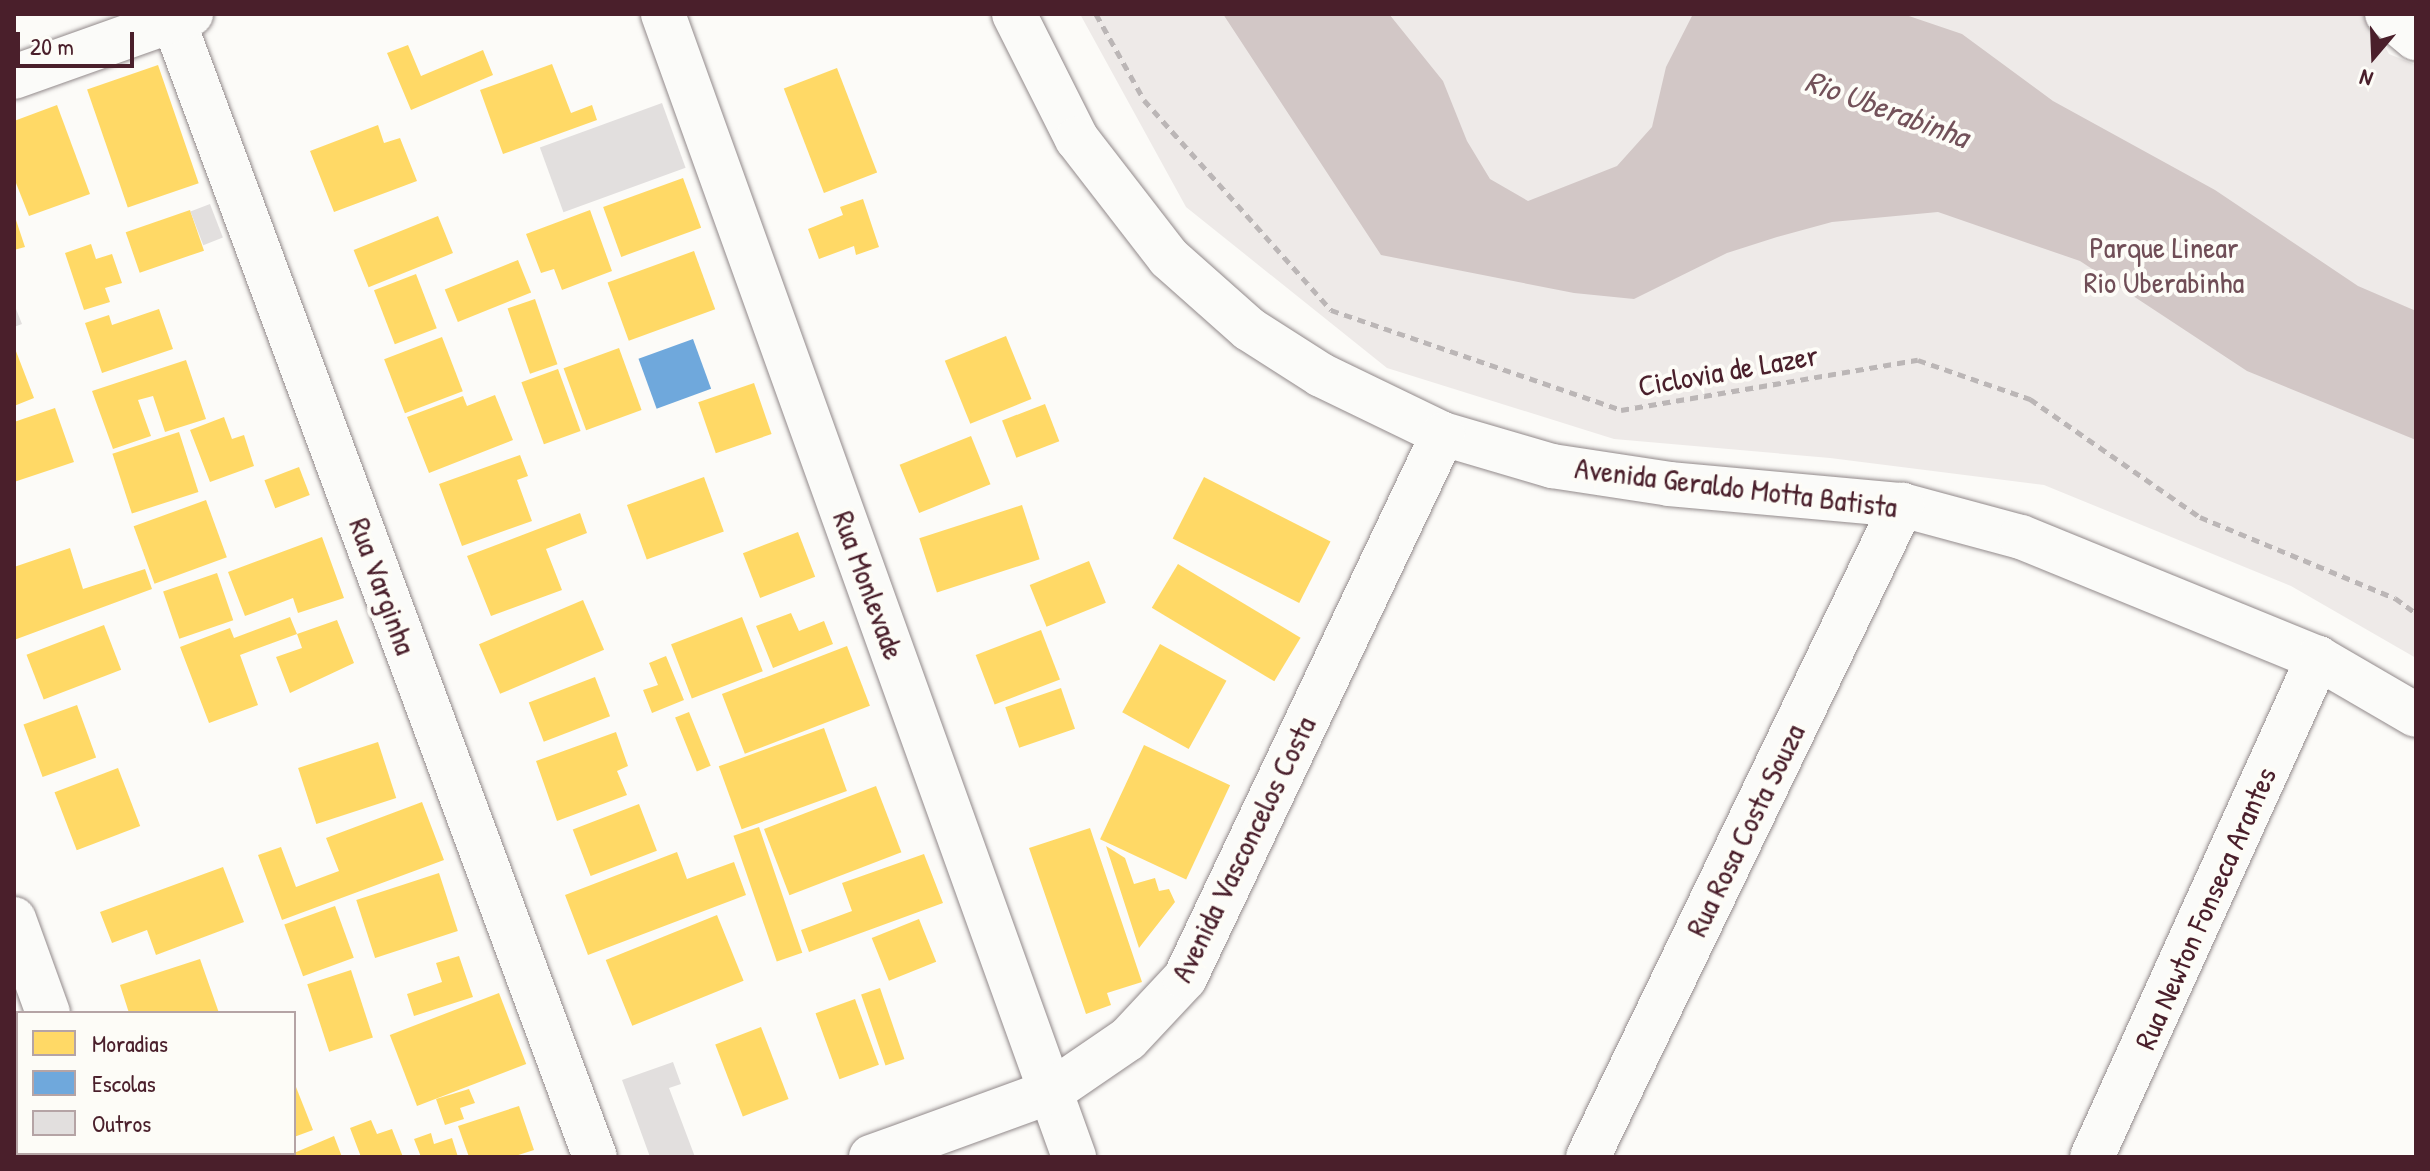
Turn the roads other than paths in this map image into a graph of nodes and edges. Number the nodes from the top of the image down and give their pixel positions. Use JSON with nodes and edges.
{"nodes":[{"id":1,"x":663,"y":14,"type":"edge"},
{"id":2,"x":1014,"y":14,"type":"edge"},
{"id":3,"x":178,"y":16,"type":"edge"},
{"id":4,"x":14,"y":77,"type":"edge"},
{"id":5,"x":1443,"y":434,"type":"junction"},
{"id":6,"x":1902,"y":505,"type":"junction"},
{"id":7,"x":2318,"y":658,"type":"junction"},
{"id":8,"x":2416,"y":715,"type":"edge"},
{"id":9,"x":14,"y":919,"type":"edge"},
{"id":10,"x":47,"y":1011,"type":"edge"},
{"id":11,"x":1052,"y":1091,"type":"junction"},
{"id":12,"x":595,"y":1157,"type":"edge"},
{"id":13,"x":871,"y":1157,"type":"edge"},
{"id":14,"x":1074,"y":1157,"type":"edge"},
{"id":15,"x":1588,"y":1157,"type":"edge"},
{"id":16,"x":2092,"y":1157,"type":"edge"}],
"edges":[{"from":1,"to":11,"type":"street","name":"Rua Monlevade"},
{"from":2,"to":5,"type":"street","name":"Avenida Geraldo Motta Batista"},
{"from":3,"to":4,"type":"street"},
{"from":3,"to":12,"type":"street","name":"Rua Varginha"},
{"from":5,"to":6,"type":"street","name":"Avenida Geraldo Motta Batista"},
{"from":5,"to":11,"type":"street","name":"Avenida Vasconcelos Costa"},
{"from":6,"to":7,"type":"street","name":"Avenida Geraldo Motta Batista"},
{"from":6,"to":15,"type":"street","name":"Rua Rosa Costa Souza"},
{"from":7,"to":8,"type":"street","name":"Avenida Geraldo Motta Batista"},
{"from":7,"to":16,"type":"street","name":"Rua Newton Fonseca Arantes"},
{"from":9,"to":10,"type":"street"},
{"from":11,"to":13,"type":"street","name":"Avenida Vasconcelos Costa"},
{"from":11,"to":14,"type":"street","name":"Rua Monlevade"}]}
